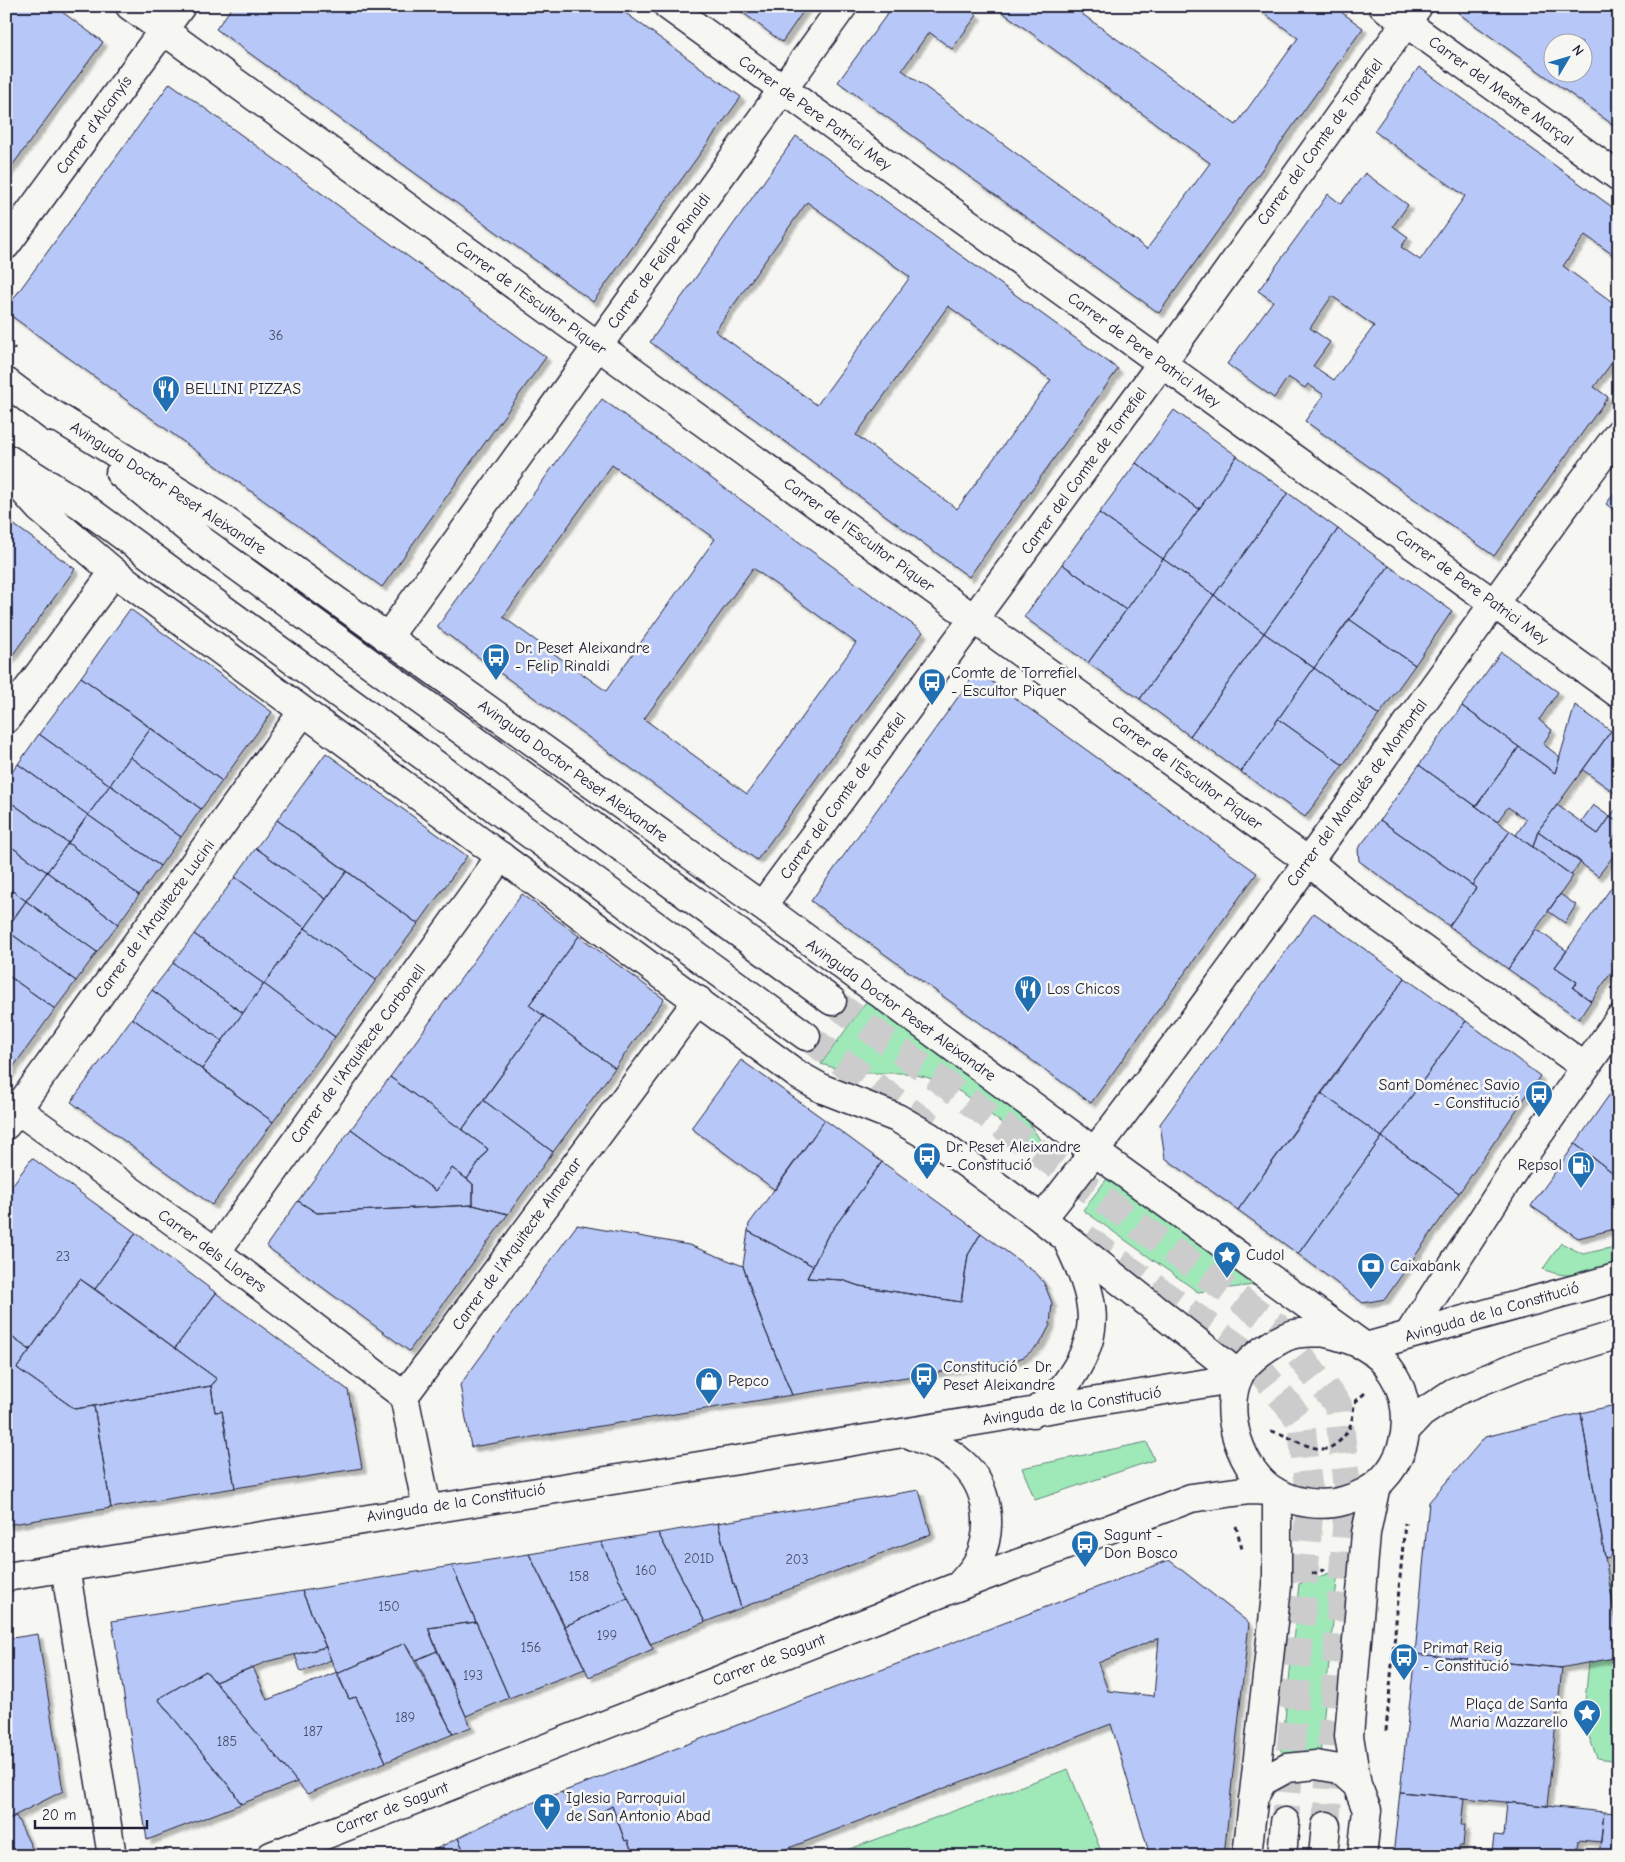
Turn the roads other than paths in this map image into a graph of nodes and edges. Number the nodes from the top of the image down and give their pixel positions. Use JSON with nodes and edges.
{"nodes":[{"id":1,"x":130,"y":6,"type":"edge"},
{"id":2,"x":181,"y":6,"type":"edge"},
{"id":3,"x":668,"y":6,"type":"edge"},
{"id":4,"x":842,"y":6,"type":"edge"},
{"id":5,"x":1383,"y":6,"type":"edge"},
{"id":6,"x":1412,"y":14,"type":"edge"},
{"id":7,"x":163,"y":31,"type":"junction"},
{"id":8,"x":782,"y":90,"type":"junction"},
{"id":9,"x":1619,"y":177,"type":"edge"},
{"id":10,"x":6,"y":244,"type":"edge"},
{"id":11,"x":598,"y":346,"type":"junction"},
{"id":12,"x":1162,"y":363,"type":"junction"},
{"id":13,"x":6,"y":382,"type":"edge"},
{"id":14,"x":40,"y":407,"type":"junction"},
{"id":15,"x":1619,"y":433,"type":"edge"},
{"id":16,"x":6,"y":458,"type":"edge"},
{"id":17,"x":6,"y":471,"type":"edge"},
{"id":18,"x":114,"y":572,"type":"junction"},
{"id":19,"x":1492,"y":602,"type":"junction"},
{"id":20,"x":975,"y":620,"type":"junction"},
{"id":21,"x":387,"y":638,"type":"junction"},
{"id":22,"x":1619,"y":694,"type":"edge"},
{"id":23,"x":302,"y":713,"type":"junction"},
{"id":24,"x":6,"y":719,"type":"edge"},
{"id":25,"x":501,"y":856,"type":"junction"},
{"id":26,"x":1309,"y":862,"type":"junction"},
{"id":27,"x":762,"y":906,"type":"junction"},
{"id":28,"x":698,"y":1000,"type":"junction"},
{"id":29,"x":832,"y":1001,"type":"tunnel mouth"},
{"id":30,"x":1619,"y":1019,"type":"edge"},
{"id":31,"x":806,"y":1036,"type":"tunnel mouth"},
{"id":32,"x":1585,"y":1067,"type":"junction"},
{"id":33,"x":12,"y":1118,"type":"edge"},
{"id":34,"x":1095,"y":1152,"type":"junction"},
{"id":35,"x":1042,"y":1219,"type":"junction"},
{"id":36,"x":1067,"y":1240,"type":"junction"},
{"id":37,"x":216,"y":1252,"type":"junction"},
{"id":38,"x":1619,"y":1277,"type":"edge"},
{"id":39,"x":1408,"y":1334,"type":"junction"},
{"id":40,"x":1619,"y":1334,"type":"edge"},
{"id":41,"x":1365,"y":1347,"type":"junction"},
{"id":42,"x":1238,"y":1377,"type":"junction"},
{"id":43,"x":404,"y":1396,"type":"junction"},
{"id":44,"x":1032,"y":1414,"type":"junction"},
{"id":45,"x":1406,"y":1430,"type":"junction"},
{"id":46,"x":906,"y":1433,"type":"junction"},
{"id":47,"x":1376,"y":1485,"type":"junction"},
{"id":48,"x":1276,"y":1492,"type":"junction"},
{"id":49,"x":427,"y":1508,"type":"junction"},
{"id":50,"x":65,"y":1567,"type":"junction"},
{"id":51,"x":6,"y":1577,"type":"edge"},
{"id":52,"x":959,"y":1586,"type":"junction"},
{"id":53,"x":1357,"y":1785,"type":"junction"},
{"id":54,"x":1253,"y":1798,"type":"junction"},
{"id":55,"x":1285,"y":1822,"type":"tunnel mouth"},
{"id":56,"x":1326,"y":1826,"type":"tunnel mouth"},
{"id":57,"x":112,"y":1856,"type":"edge"},
{"id":58,"x":271,"y":1856,"type":"edge"},
{"id":59,"x":1247,"y":1856,"type":"edge"},
{"id":60,"x":1282,"y":1856,"type":"edge"},
{"id":61,"x":1323,"y":1856,"type":"edge"},
{"id":62,"x":1362,"y":1856,"type":"edge"}],
"edges":[{"from":1,"to":7,"type":"street","name":"Carrer de l'Escultor Piquer"},
{"from":2,"to":7,"type":"street","name":"Carrer d'Alcanyís"},
{"from":3,"to":8,"type":"street","name":"Carrer de Pere Patrici Mey"},
{"from":4,"to":8,"type":"street","name":"Carrer de Felipe Rinaldi"},
{"from":5,"to":6,"type":"street","name":"Carrer del Mestre Marçal"},
{"from":6,"to":9,"type":"street","name":"Carrer del Mestre Marçal"},
{"from":6,"to":12,"type":"street","name":"Carrer del Comte de Torrefiel"},
{"from":7,"to":10,"type":"street","name":"Carrer d'Alcanyís"},
{"from":7,"to":11,"type":"street","name":"Carrer de l'Escultor Piquer"},
{"from":8,"to":11,"type":"street","name":"Carrer de Felipe Rinaldi"},
{"from":8,"to":12,"type":"street","name":"Carrer de Pere Patrici Mey"},
{"from":11,"to":20,"type":"street","name":"Carrer de l'Escultor Piquer"},
{"from":11,"to":21,"type":"street","name":"Carrer de Felipe Rinaldi"},
{"from":12,"to":19,"type":"street","name":"Carrer de Pere Patrici Mey"},
{"from":12,"to":20,"type":"street","name":"Carrer del Comte de Torrefiel"},
{"from":13,"to":14,"type":"street","name":"Avinguda Doctor Peset Aleixandre"},
{"from":14,"to":21,"type":"street","name":"Avinguda Doctor Peset Aleixandre"},
{"from":14,"to":29,"type":"street","name":"Avinguda Doctor Peset Aleixandre"},
{"from":15,"to":19,"type":"street","name":"Carrer del Marqués de Montortal"},
{"from":16,"to":31,"type":"street"},
{"from":17,"to":18,"type":"street"},
{"from":18,"to":23,"type":"street"},
{"from":18,"to":24,"type":"street"},
{"from":19,"to":22,"type":"street","name":"Carrer de Pere Patrici Mey"},
{"from":19,"to":26,"type":"street","name":"Carrer del Marqués de Montortal"},
{"from":20,"to":26,"type":"street","name":"Carrer de l'Escultor Piquer"},
{"from":20,"to":27,"type":"street","name":"Carrer del Comte de Torrefiel"},
{"from":21,"to":27,"type":"street","name":"Avinguda Doctor Peset Aleixandre"},
{"from":23,"to":25,"type":"street"},
{"from":23,"to":33,"type":"street","name":"Carrer de l'Arquitecte Lucini"},
{"from":25,"to":28,"type":"street"},
{"from":25,"to":37,"type":"street","name":"Carrer de l'Arquitecte Carbonell"},
{"from":26,"to":32,"type":"street","name":"Carrer de l'Escultor Piquer"},
{"from":26,"to":34,"type":"street","name":"Carrer del Marqués de Montortal"},
{"from":27,"to":34,"type":"street","name":"Avinguda Doctor Peset Aleixandre"},
{"from":28,"to":35,"type":"street"},
{"from":28,"to":43,"type":"street","name":"Carrer de l'Arquitecte Almenar"},
{"from":30,"to":32,"type":"street"},
{"from":32,"to":39,"type":"street"},
{"from":33,"to":37,"type":"street","name":"Carrer dels Llorers"},
{"from":34,"to":35,"type":"street"},
{"from":34,"to":41,"type":"street","name":"Avinguda Doctor Peset Aleixandre"},
{"from":35,"to":36,"type":"street"},
{"from":36,"to":42,"type":"street"},
{"from":36,"to":44,"type":"street"},
{"from":37,"to":43,"type":"street","name":"Carrer dels Llorers"},
{"from":38,"to":39,"type":"street","name":"Avinguda de la Constitució"},
{"from":39,"to":41,"type":"street","name":"Avinguda de la Constitució"},
{"from":40,"to":45,"type":"street"},
{"from":41,"to":42,"type":"street"},
{"from":41,"to":45,"type":"street"},
{"from":42,"to":44,"type":"street","name":"Avinguda de la Constitució"},
{"from":42,"to":48,"type":"street"},
{"from":43,"to":49,"type":"street"},
{"from":44,"to":46,"type":"street","name":"Avinguda de la Constitució"},
{"from":45,"to":47,"type":"street"},
{"from":46,"to":49,"type":"street","name":"Avinguda de la Constitució"},
{"from":46,"to":52,"type":"street"},
{"from":47,"to":48,"type":"street"},
{"from":47,"to":53,"type":"street"},
{"from":48,"to":52,"type":"street","name":"Carrer de Sagunt"},
{"from":48,"to":54,"type":"street"},
{"from":49,"to":50,"type":"street","name":"Avinguda de la Constitució"},
{"from":50,"to":51,"type":"street","name":"Avinguda de la Constitució"},
{"from":50,"to":57,"type":"street"},
{"from":52,"to":58,"type":"street","name":"Carrer de Sagunt"},
{"from":53,"to":54,"type":"street"},
{"from":53,"to":62,"type":"street"},
{"from":54,"to":59,"type":"street"},
{"from":55,"to":60,"type":"street"},
{"from":56,"to":61,"type":"street"}]}
